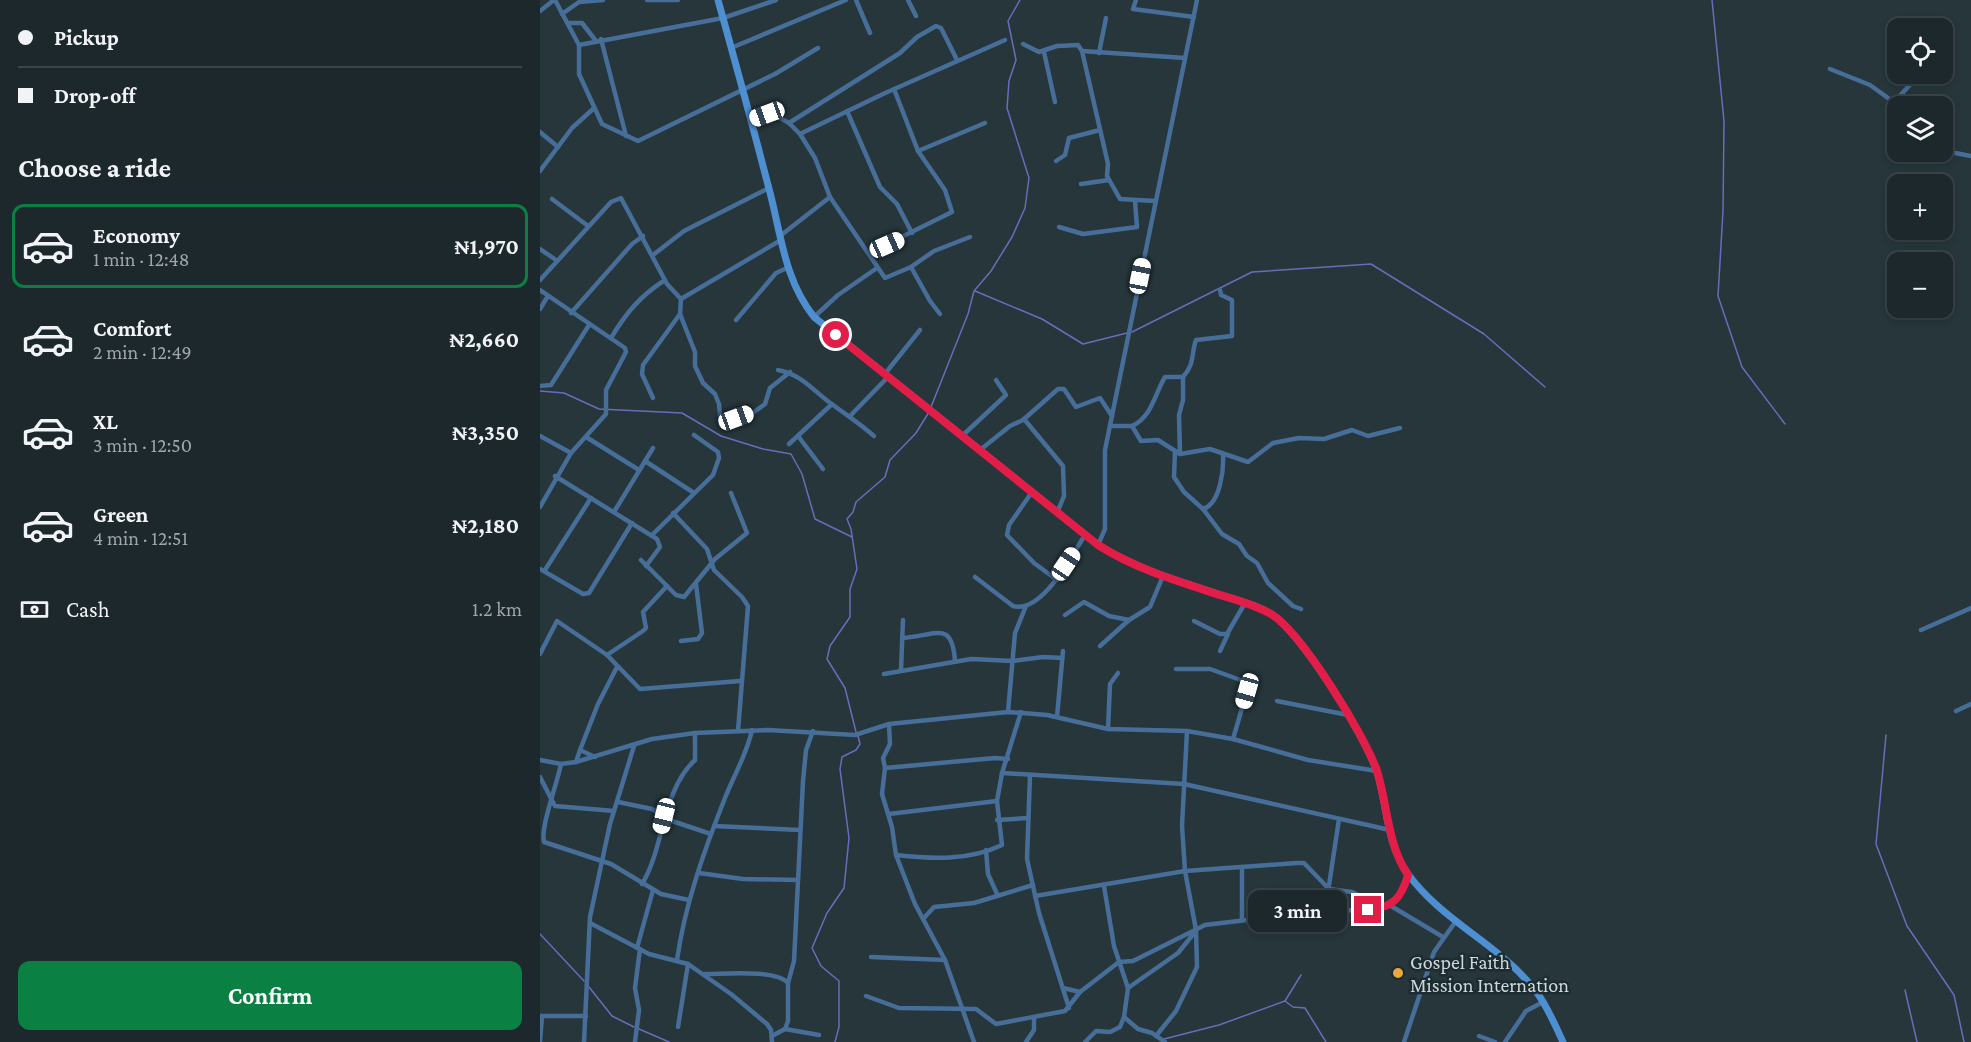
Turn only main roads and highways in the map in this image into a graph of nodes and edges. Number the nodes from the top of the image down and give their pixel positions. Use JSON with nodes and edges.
{"nodes":[{"id":1,"x":718,"y":0,"type":"edge"},
{"id":2,"x":1563,"y":1042,"type":"edge"}],
"edges":[{"from":1,"to":2,"type":"main road"}]}
